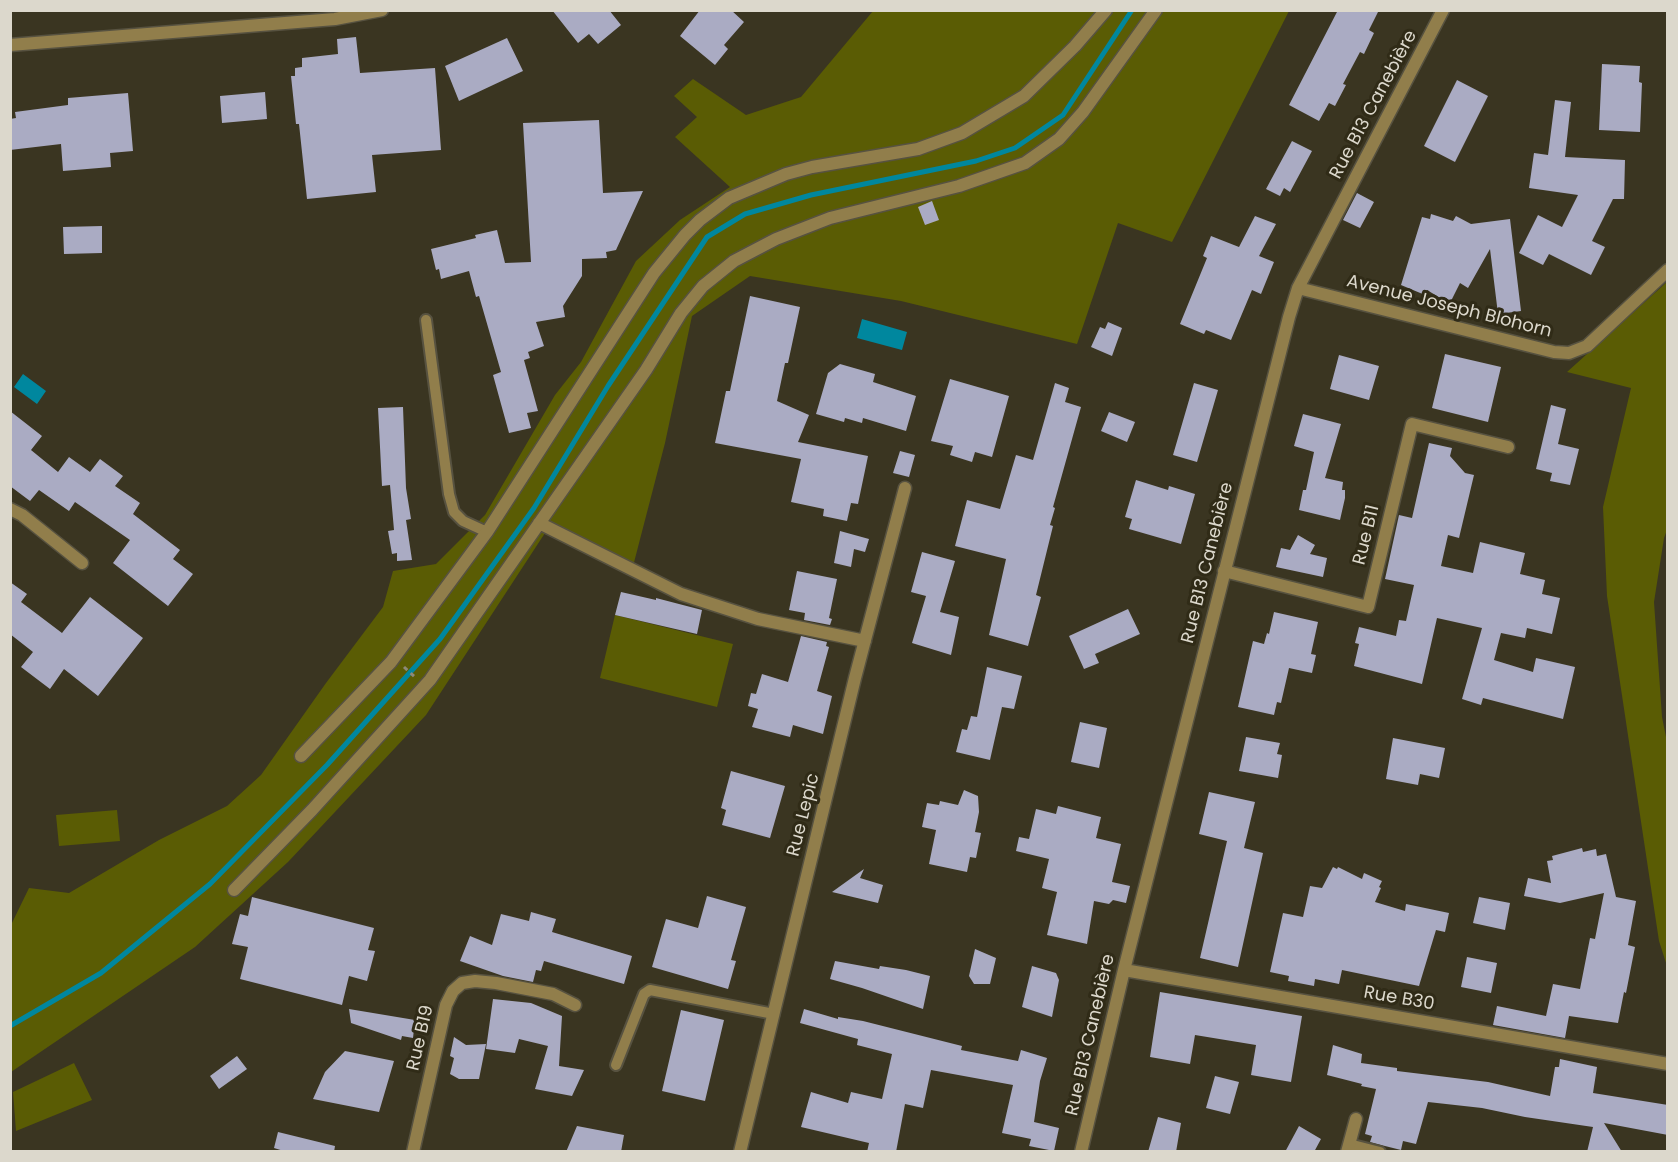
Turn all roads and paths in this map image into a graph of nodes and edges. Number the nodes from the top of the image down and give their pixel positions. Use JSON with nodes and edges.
{"nodes":[{"id":1,"x":382,"y":10,"type":"edge"},
{"id":2,"x":1106,"y":10,"type":"edge"},
{"id":3,"x":1156,"y":10,"type":"edge"},
{"id":4,"x":1443,"y":10,"type":"edge"},
{"id":5,"x":335,"y":15,"type":"edge"},
{"id":6,"x":10,"y":45,"type":"edge"},
{"id":7,"x":1668,"y":270,"type":"edge"},
{"id":8,"x":1298,"y":288,"type":"junction"},
{"id":9,"x":426,"y":320,"type":"dead end"},
{"id":10,"x":1508,"y":447,"type":"dead end"},
{"id":11,"x":905,"y":488,"type":"dead end"},
{"id":12,"x":10,"y":509,"type":"edge"},
{"id":13,"x":539,"y":523,"type":"junction"},
{"id":14,"x":487,"y":532,"type":"junction"},
{"id":15,"x":82,"y":563,"type":"dead end"},
{"id":16,"x":1224,"y":572,"type":"junction"},
{"id":17,"x":865,"y":641,"type":"junction"},
{"id":18,"x":404,"y":667,"type":"dead end"},
{"id":19,"x":419,"y":681,"type":"dead end"},
{"id":20,"x":302,"y":756,"type":"dead end"},
{"id":21,"x":234,"y":890,"type":"dead end"},
{"id":22,"x":1124,"y":970,"type":"junction"},
{"id":23,"x":575,"y":1005,"type":"dead end"},
{"id":24,"x":774,"y":1014,"type":"junction"},
{"id":25,"x":1668,"y":1064,"type":"edge"},
{"id":26,"x":616,"y":1065,"type":"dead end"},
{"id":27,"x":1356,"y":1119,"type":"dead end"},
{"id":28,"x":1348,"y":1148,"type":"edge"},
{"id":29,"x":413,"y":1152,"type":"edge"},
{"id":30,"x":740,"y":1152,"type":"edge"},
{"id":31,"x":1081,"y":1152,"type":"edge"},
{"id":32,"x":1380,"y":1152,"type":"edge"}],
"edges":[{"from":1,"to":5,"type":"street"},
{"from":2,"to":14,"type":"street"},
{"from":3,"to":13,"type":"street"},
{"from":4,"to":8,"type":"street","name":"Rue B13 Canebière"},
{"from":5,"to":6,"type":"street"},
{"from":7,"to":8,"type":"street","name":"Avenue Joseph Blohorn"},
{"from":8,"to":16,"type":"street","name":"Rue B13 Canebière"},
{"from":9,"to":14,"type":"lane"},
{"from":10,"to":16,"type":"street","name":"Rue B11"},
{"from":11,"to":17,"type":"street","name":"Rue Lepic"},
{"from":12,"to":15,"type":"street"},
{"from":13,"to":17,"type":"street"},
{"from":13,"to":21,"type":"street"},
{"from":14,"to":20,"type":"street"},
{"from":16,"to":22,"type":"street","name":"Rue B13 Canebière"},
{"from":17,"to":24,"type":"street","name":"Rue Lepic"},
{"from":18,"to":19,"type":"path"},
{"from":22,"to":25,"type":"street","name":"Rue B30"},
{"from":22,"to":31,"type":"street","name":"Rue B13 Canebière"},
{"from":23,"to":29,"type":"street","name":"Rue B19"},
{"from":24,"to":26,"type":"lane"},
{"from":24,"to":30,"type":"street","name":"Rue Lepic"},
{"from":27,"to":28,"type":"street"},
{"from":28,"to":32,"type":"lane"}]}
